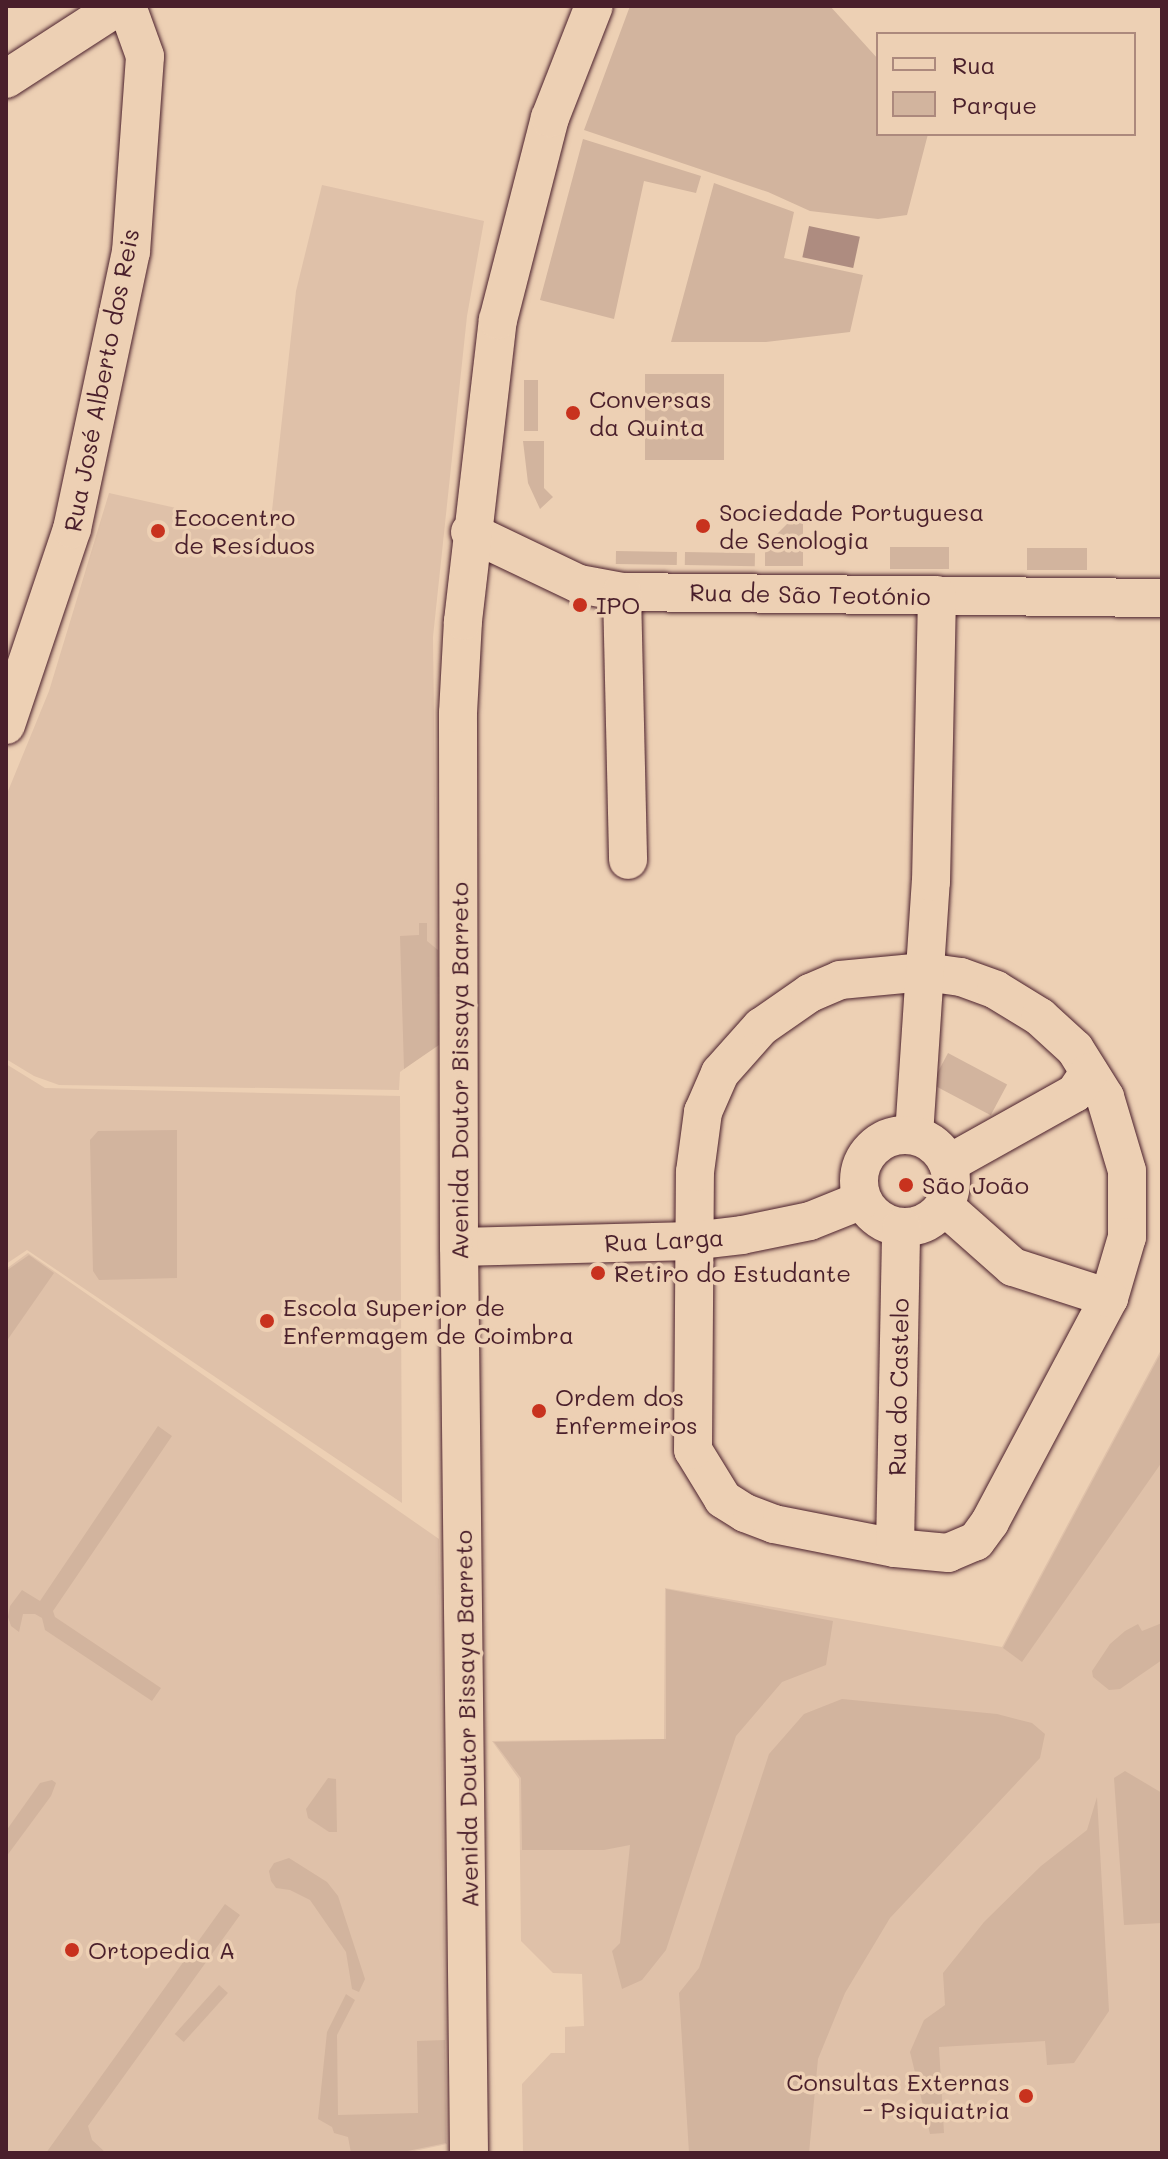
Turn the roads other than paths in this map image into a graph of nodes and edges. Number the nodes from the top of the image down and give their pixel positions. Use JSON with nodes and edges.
{"nodes":[{"id":1,"x":119,"y":6,"type":"edge"},
{"id":2,"x":127,"y":6,"type":"edge"},
{"id":3,"x":594,"y":6,"type":"edge"},
{"id":4,"x":6,"y":79,"type":"edge"},
{"id":5,"x":470,"y":532,"type":"junction"},
{"id":6,"x":622,"y":592,"type":"junction"},
{"id":7,"x":937,"y":595,"type":"junction"},
{"id":8,"x":1162,"y":598,"type":"edge"},
{"id":9,"x":14,"y":688,"type":"edge"},
{"id":10,"x":6,"y":725,"type":"edge"},
{"id":11,"x":628,"y":860,"type":"dead end"},
{"id":12,"x":925,"y":972,"type":"junction"},
{"id":13,"x":1089,"y":1072,"type":"junction"},
{"id":14,"x":914,"y":1135,"type":"junction"},
{"id":15,"x":948,"y":1164,"type":"junction"},
{"id":16,"x":862,"y":1200,"type":"junction"},
{"id":17,"x":944,"y":1206,"type":"junction"},
{"id":18,"x":901,"y":1227,"type":"junction"},
{"id":19,"x":692,"y":1241,"type":"junction"},
{"id":20,"x":459,"y":1247,"type":"junction"},
{"id":21,"x":1109,"y":1298,"type":"junction"},
{"id":22,"x":895,"y":1548,"type":"junction"},
{"id":23,"x":468,"y":2153,"type":"edge"}],
"edges":[{"from":1,"to":4,"type":"street"},
{"from":2,"to":9,"type":"street","name":"Rua José Alberto dos Reis"},
{"from":3,"to":5,"type":"street","name":"Avenida Doutor Bissaya Barreto"},
{"from":5,"to":6,"type":"street","name":"Rua de São Teotónio"},
{"from":5,"to":20,"type":"street","name":"Avenida Doutor Bissaya Barreto"},
{"from":6,"to":7,"type":"street","name":"Rua de São Teotónio"},
{"from":6,"to":11,"type":"street"},
{"from":7,"to":8,"type":"street","name":"Rua de São Teotónio"},
{"from":7,"to":12,"type":"street"},
{"from":9,"to":10,"type":"street","name":"Rua José Alberto dos Reis"},
{"from":12,"to":13,"type":"street"},
{"from":12,"to":14,"type":"street"},
{"from":12,"to":19,"type":"street"},
{"from":13,"to":15,"type":"street"},
{"from":13,"to":21,"type":"street"},
{"from":14,"to":15,"type":"street"},
{"from":14,"to":16,"type":"street"},
{"from":15,"to":17,"type":"street"},
{"from":16,"to":18,"type":"street"},
{"from":16,"to":19,"type":"street","name":"Rua Larga"},
{"from":17,"to":18,"type":"street"},
{"from":17,"to":21,"type":"street"},
{"from":18,"to":22,"type":"street","name":"Rua do Castelo"},
{"from":19,"to":20,"type":"street","name":"Rua Larga"},
{"from":19,"to":22,"type":"street"},
{"from":20,"to":23,"type":"street","name":"Avenida Doutor Bissaya Barreto"},
{"from":21,"to":22,"type":"street"}]}
